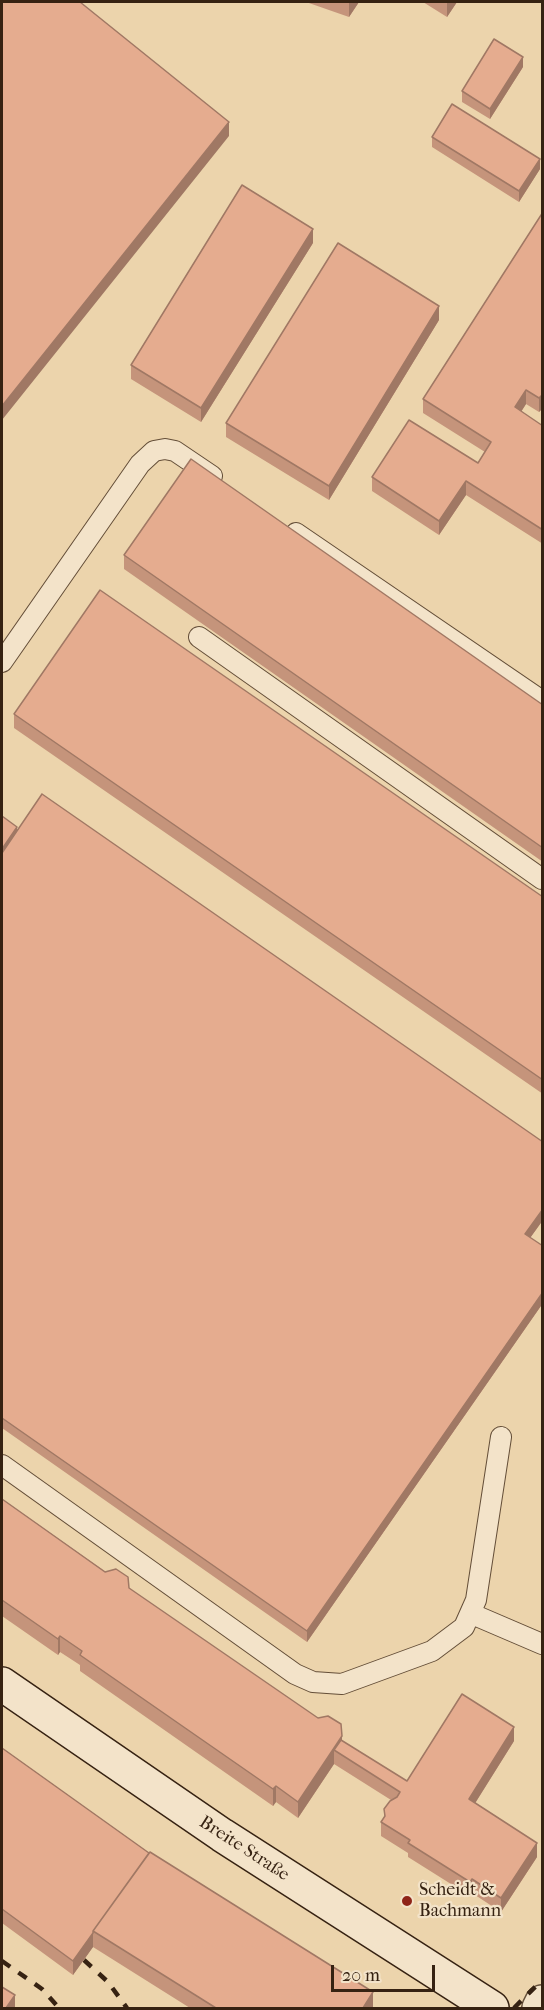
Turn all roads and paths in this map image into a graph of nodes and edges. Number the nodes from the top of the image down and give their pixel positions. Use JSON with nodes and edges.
{"nodes":[{"id":1,"x":223,"y":484,"type":"edge"},
{"id":2,"x":281,"y":523,"type":"edge"},
{"id":3,"x":200,"y":637,"type":"dead end"},
{"id":4,"x":2,"y":662,"type":"edge"},
{"id":5,"x":543,"y":701,"type":"edge"},
{"id":6,"x":543,"y":879,"type":"edge"},
{"id":7,"x":501,"y":1437,"type":"dead end"},
{"id":8,"x":2,"y":1465,"type":"edge"},
{"id":9,"x":471,"y":1614,"type":"junction"},
{"id":10,"x":543,"y":1644,"type":"edge"},
{"id":11,"x":2,"y":1684,"type":"edge"},
{"id":12,"x":543,"y":2002,"type":"edge"},
{"id":13,"x":492,"y":2008,"type":"edge"},
{"id":14,"x":539,"y":2008,"type":"edge"}],
"edges":[{"from":1,"to":4,"type":"lane"},
{"from":2,"to":5,"type":"lane"},
{"from":3,"to":6,"type":"lane"},
{"from":7,"to":9,"type":"lane"},
{"from":8,"to":9,"type":"lane"},
{"from":9,"to":10,"type":"lane"},
{"from":11,"to":13,"type":"main road","name":"Breite Straße"},
{"from":12,"to":14,"type":"main road"}]}
